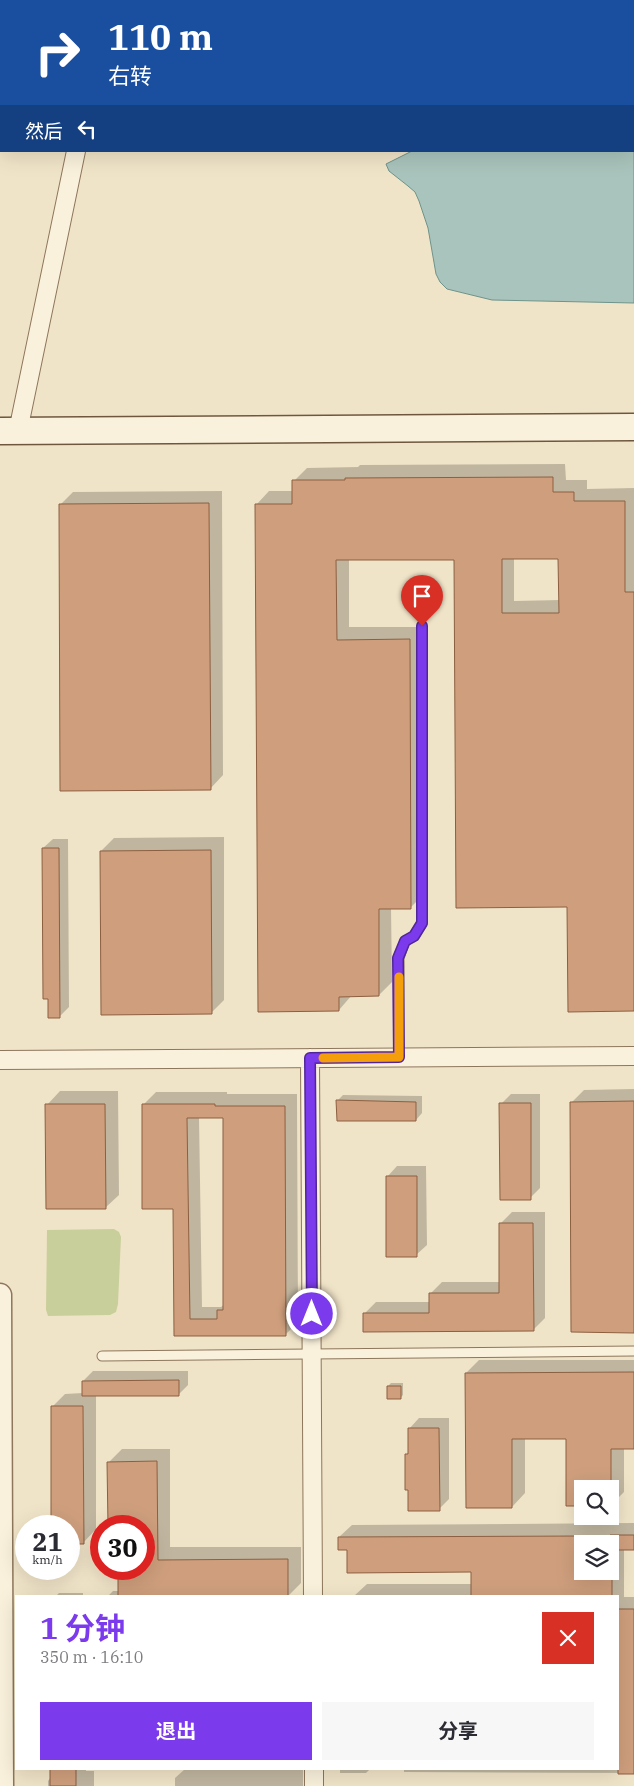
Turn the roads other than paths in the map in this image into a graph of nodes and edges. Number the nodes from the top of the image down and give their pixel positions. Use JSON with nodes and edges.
{"nodes":[{"id":1,"x":76,"y":152,"type":"edge"},
{"id":2,"x":634,"y":427,"type":"edge"},
{"id":3,"x":6,"y":436,"type":"edge"},
{"id":4,"x":634,"y":442,"type":"edge"},
{"id":5,"x":422,"y":626,"type":"dead end"},
{"id":6,"x":634,"y":1056,"type":"edge"},
{"id":7,"x":399,"y":1057,"type":"junction"},
{"id":8,"x":310,"y":1058,"type":"junction"},
{"id":9,"x":0,"y":1060,"type":"edge"},
{"id":10,"x":0,"y":1295,"type":"edge"},
{"id":11,"x":634,"y":1351,"type":"edge"},
{"id":12,"x":312,"y":1354,"type":"junction"},
{"id":13,"x":102,"y":1356,"type":"dead end"},
{"id":14,"x":313,"y":1595,"type":"edge"},
{"id":15,"x":314,"y":1770,"type":"edge"},
{"id":16,"x":2,"y":1786,"type":"edge"},
{"id":17,"x":314,"y":1786,"type":"edge"}],
"edges":[{"from":1,"to":3,"type":"street"},
{"from":2,"to":3,"type":"main road"},
{"from":3,"to":4,"type":"main road"},
{"from":5,"to":7,"type":"lane"},
{"from":6,"to":7,"type":"street"},
{"from":7,"to":8,"type":"street"},
{"from":8,"to":9,"type":"street"},
{"from":8,"to":12,"type":"street"},
{"from":10,"to":16,"type":"street"},
{"from":11,"to":12,"type":"lane"},
{"from":12,"to":13,"type":"lane"},
{"from":12,"to":14,"type":"street"},
{"from":15,"to":17,"type":"street"}]}
